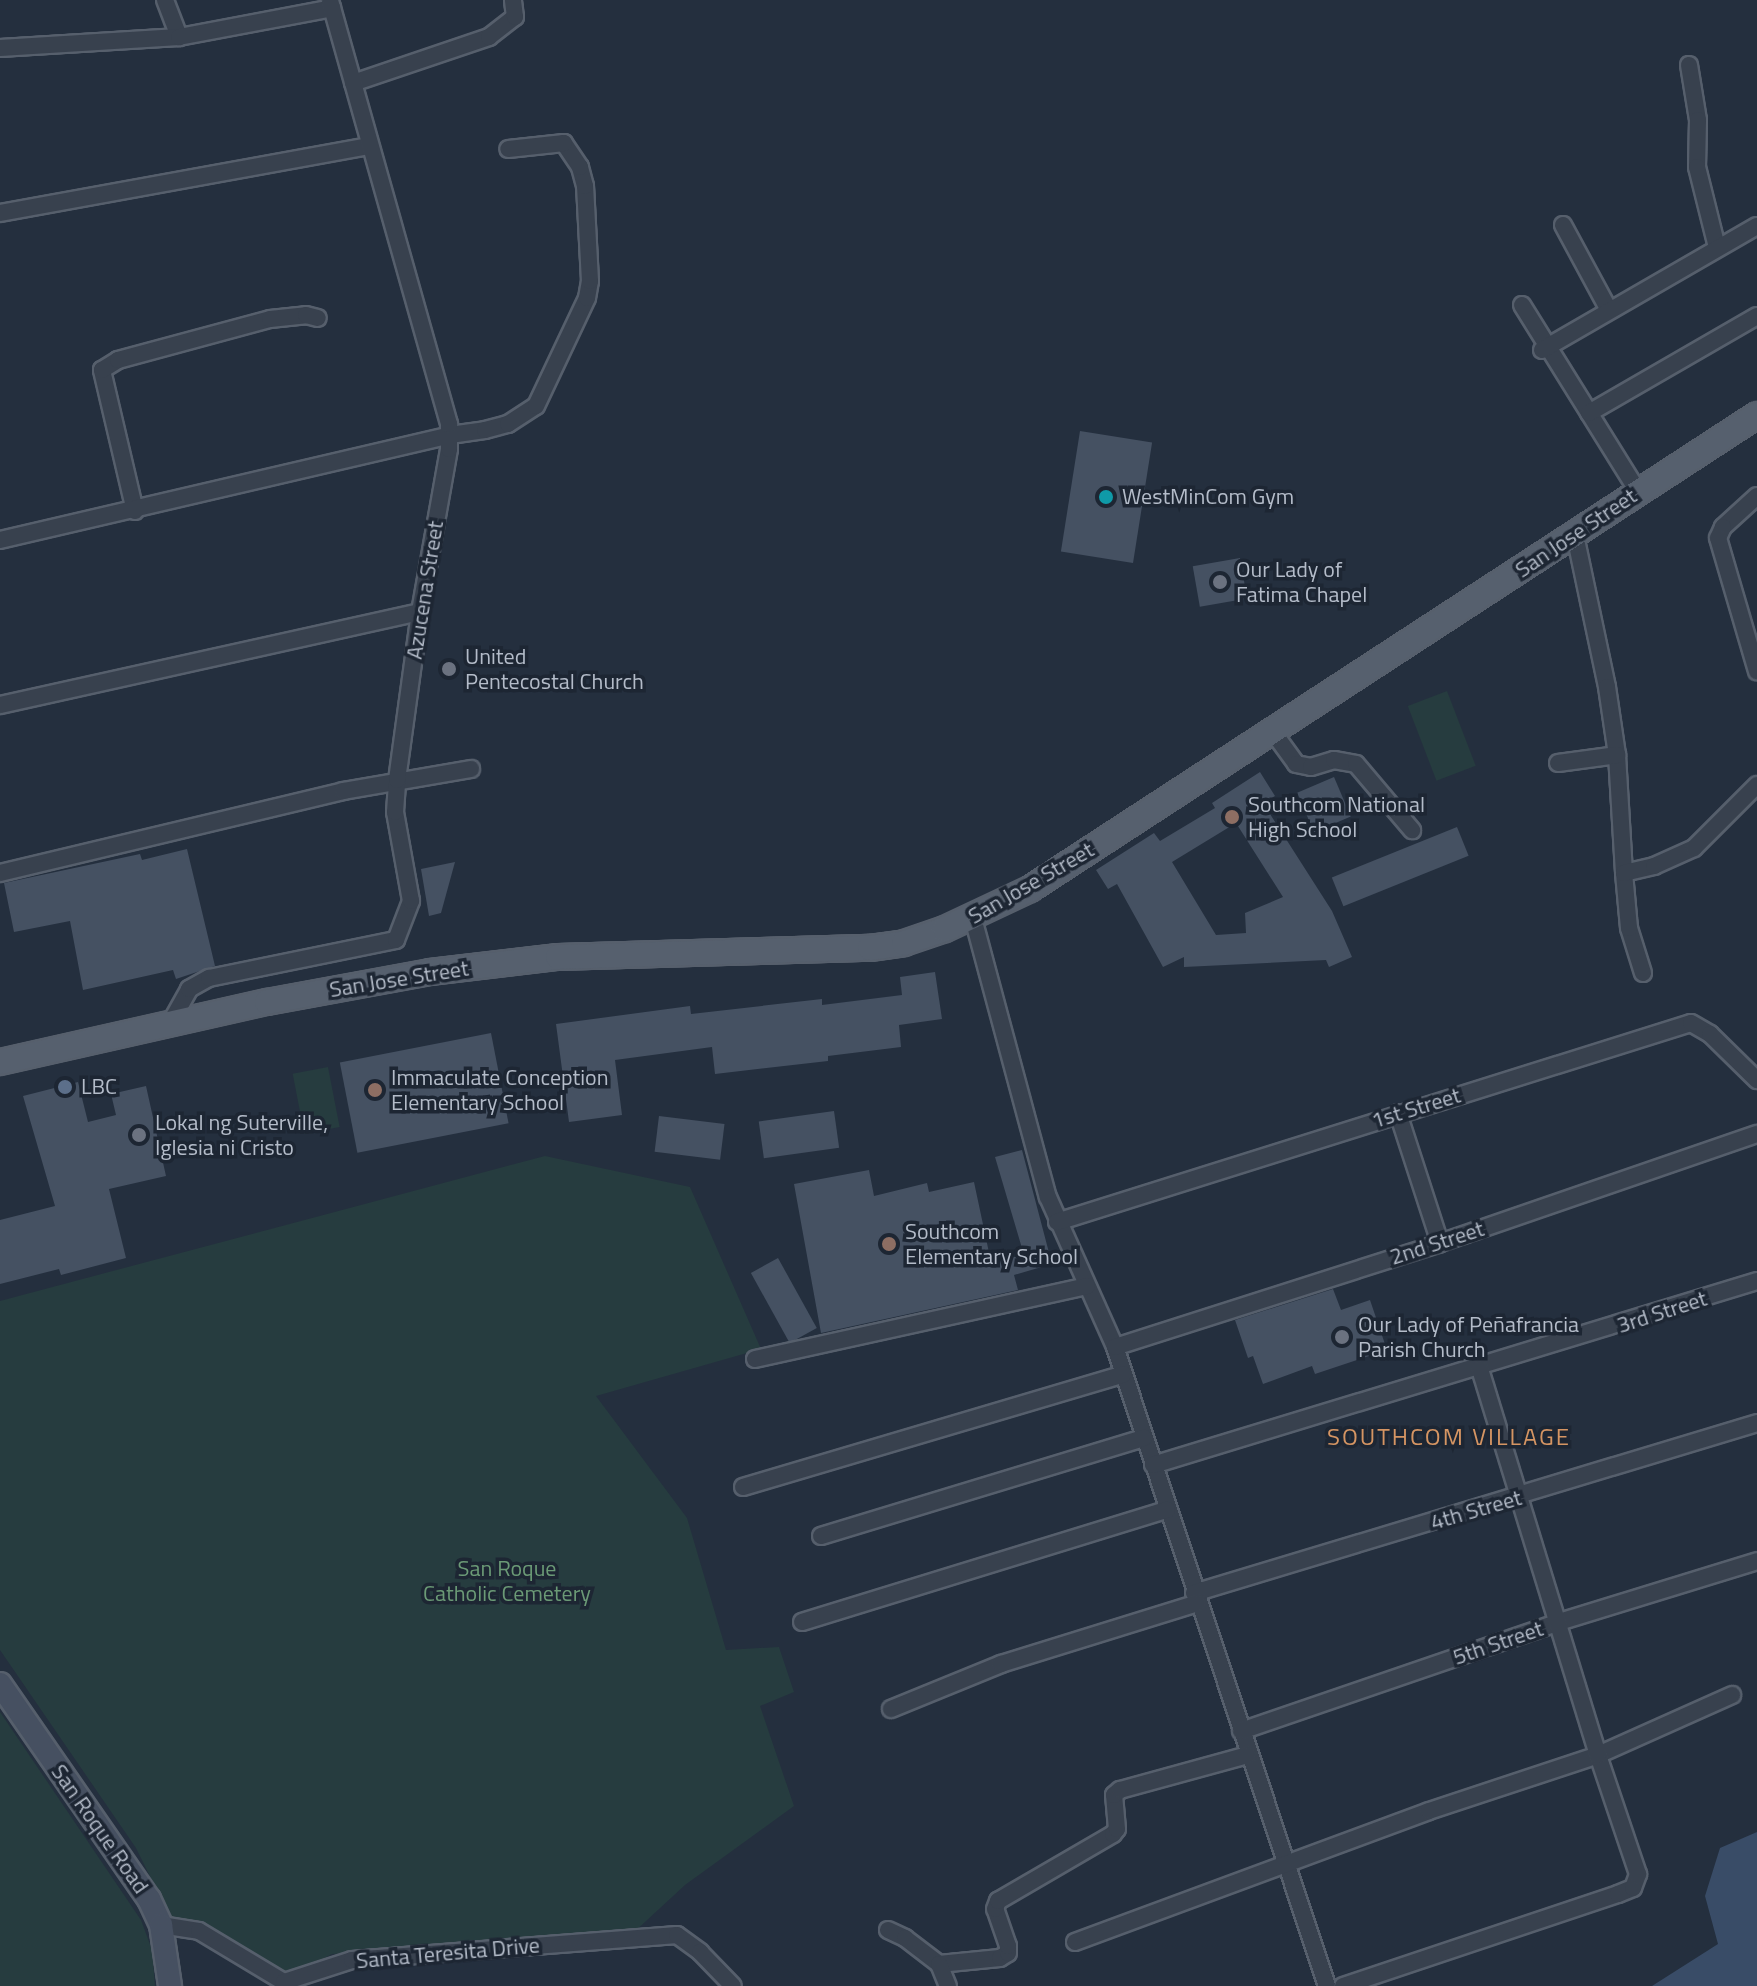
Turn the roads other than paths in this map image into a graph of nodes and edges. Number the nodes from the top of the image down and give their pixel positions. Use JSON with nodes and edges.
{"nodes":[{"id":1,"x":165,"y":0,"type":"edge"},
{"id":2,"x":513,"y":0,"type":"edge"},
{"id":3,"x":331,"y":4,"type":"edge"},
{"id":4,"x":179,"y":37,"type":"junction"},
{"id":5,"x":0,"y":48,"type":"edge"},
{"id":6,"x":1689,"y":65,"type":"dead end"},
{"id":7,"x":353,"y":83,"type":"junction"},
{"id":8,"x":370,"y":146,"type":"junction"},
{"id":9,"x":508,"y":149,"type":"dead end"},
{"id":10,"x":0,"y":213,"type":"edge"},
{"id":11,"x":1563,"y":225,"type":"dead end"},
{"id":12,"x":1757,"y":226,"type":"edge"},
{"id":13,"x":1717,"y":247,"type":"junction"},
{"id":14,"x":1522,"y":305,"type":"dead end"},
{"id":15,"x":1609,"y":310,"type":"junction"},
{"id":16,"x":1757,"y":316,"type":"edge"},
{"id":17,"x":318,"y":318,"type":"dead end"},
{"id":18,"x":1545,"y":349,"type":"junction"},
{"id":19,"x":1589,"y":413,"type":"junction"},
{"id":20,"x":1757,"y":415,"type":"edge"},
{"id":21,"x":450,"y":435,"type":"junction"},
{"id":22,"x":1638,"y":491,"type":"junction"},
{"id":23,"x":1757,"y":496,"type":"edge"},
{"id":24,"x":135,"y":511,"type":"junction"},
{"id":25,"x":1575,"y":535,"type":"junction"},
{"id":26,"x":0,"y":540,"type":"edge"},
{"id":27,"x":420,"y":612,"type":"junction"},
{"id":28,"x":1757,"y":671,"type":"edge"},
{"id":29,"x":0,"y":705,"type":"edge"},
{"id":30,"x":1273,"y":732,"type":"junction"},
{"id":31,"x":1617,"y":755,"type":"junction"},
{"id":32,"x":1558,"y":763,"type":"dead end"},
{"id":33,"x":471,"y":769,"type":"dead end"},
{"id":34,"x":397,"y":780,"type":"junction"},
{"id":35,"x":1757,"y":785,"type":"edge"},
{"id":36,"x":1412,"y":830,"type":"dead end"},
{"id":37,"x":0,"y":873,"type":"edge"},
{"id":38,"x":1624,"y":873,"type":"junction"},
{"id":39,"x":973,"y":918,"type":"junction"},
{"id":40,"x":1643,"y":973,"type":"dead end"},
{"id":41,"x":171,"y":1022,"type":"junction"},
{"id":42,"x":0,"y":1062,"type":"edge"},
{"id":43,"x":1757,"y":1080,"type":"edge"},
{"id":44,"x":1398,"y":1113,"type":"junction"},
{"id":45,"x":1757,"y":1134,"type":"edge"},
{"id":46,"x":1057,"y":1222,"type":"junction"},
{"id":47,"x":1440,"y":1243,"type":"junction"},
{"id":48,"x":1757,"y":1281,"type":"edge"},
{"id":49,"x":1087,"y":1286,"type":"junction"},
{"id":50,"x":1115,"y":1347,"type":"junction"},
{"id":51,"x":755,"y":1359,"type":"dead end"},
{"id":52,"x":1480,"y":1369,"type":"junction"},
{"id":53,"x":1124,"y":1374,"type":"junction"},
{"id":54,"x":1757,"y":1423,"type":"edge"},
{"id":55,"x":1144,"y":1438,"type":"junction"},
{"id":56,"x":1153,"y":1465,"type":"junction"},
{"id":57,"x":743,"y":1487,"type":"dead end"},
{"id":58,"x":1518,"y":1498,"type":"junction"},
{"id":59,"x":1167,"y":1510,"type":"junction"},
{"id":60,"x":821,"y":1536,"type":"dead end"},
{"id":61,"x":1757,"y":1561,"type":"edge"},
{"id":62,"x":1196,"y":1598,"type":"junction"},
{"id":63,"x":802,"y":1622,"type":"dead end"},
{"id":64,"x":1559,"y":1622,"type":"junction"},
{"id":65,"x":0,"y":1684,"type":"edge"},
{"id":66,"x":1732,"y":1695,"type":"dead end"},
{"id":67,"x":891,"y":1709,"type":"dead end"},
{"id":68,"x":1241,"y":1731,"type":"junction"},
{"id":69,"x":1248,"y":1755,"type":"junction"},
{"id":70,"x":1598,"y":1755,"type":"junction"},
{"id":71,"x":1287,"y":1865,"type":"junction"},
{"id":72,"x":161,"y":1925,"type":"junction"},
{"id":73,"x":888,"y":1930,"type":"dead end"},
{"id":74,"x":1075,"y":1942,"type":"dead end"},
{"id":75,"x":939,"y":1964,"type":"junction"},
{"id":76,"x":170,"y":1986,"type":"edge"},
{"id":77,"x":733,"y":1986,"type":"edge"},
{"id":78,"x":948,"y":1986,"type":"edge"},
{"id":79,"x":1327,"y":1986,"type":"edge"},
{"id":80,"x":1343,"y":1986,"type":"edge"}],
"edges":[{"from":1,"to":4,"type":"street"},
{"from":2,"to":7,"type":"street"},
{"from":3,"to":4,"type":"street"},
{"from":3,"to":7,"type":"street","name":"Azucena Street"},
{"from":4,"to":5,"type":"street"},
{"from":6,"to":13,"type":"street"},
{"from":7,"to":8,"type":"street","name":"Azucena Street"},
{"from":8,"to":10,"type":"street"},
{"from":8,"to":21,"type":"street","name":"Azucena Street"},
{"from":9,"to":21,"type":"street"},
{"from":11,"to":15,"type":"street"},
{"from":12,"to":13,"type":"street"},
{"from":13,"to":15,"type":"street"},
{"from":14,"to":18,"type":"street"},
{"from":15,"to":18,"type":"street"},
{"from":16,"to":19,"type":"street"},
{"from":17,"to":24,"type":"street"},
{"from":18,"to":19,"type":"street"},
{"from":19,"to":22,"type":"street"},
{"from":20,"to":22,"type":"main road","name":"San Jose Street"},
{"from":21,"to":24,"type":"street"},
{"from":21,"to":27,"type":"street","name":"Azucena Street"},
{"from":22,"to":25,"type":"main road","name":"San Jose Street"},
{"from":23,"to":28,"type":"street"},
{"from":24,"to":26,"type":"street"},
{"from":25,"to":30,"type":"main road","name":"San Jose Street"},
{"from":25,"to":31,"type":"street"},
{"from":27,"to":29,"type":"street"},
{"from":27,"to":34,"type":"street","name":"Azucena Street"},
{"from":30,"to":36,"type":"street"},
{"from":30,"to":39,"type":"main road","name":"San Jose Street"},
{"from":31,"to":32,"type":"street"},
{"from":31,"to":38,"type":"street"},
{"from":33,"to":34,"type":"street"},
{"from":34,"to":37,"type":"street"},
{"from":34,"to":41,"type":"street","name":"Azucena Street"},
{"from":35,"to":38,"type":"street"},
{"from":38,"to":40,"type":"street"},
{"from":39,"to":41,"type":"main road","name":"San Jose Street"},
{"from":39,"to":46,"type":"street"},
{"from":41,"to":42,"type":"main road","name":"San Jose Street"},
{"from":43,"to":44,"type":"street","name":"1st Street"},
{"from":44,"to":46,"type":"street","name":"1st Street"},
{"from":44,"to":47,"type":"street"},
{"from":45,"to":47,"type":"street","name":"2nd Street"},
{"from":46,"to":49,"type":"street"},
{"from":47,"to":50,"type":"street","name":"2nd Street"},
{"from":48,"to":52,"type":"street","name":"3rd Street"},
{"from":49,"to":50,"type":"street"},
{"from":49,"to":51,"type":"street"},
{"from":50,"to":53,"type":"street"},
{"from":52,"to":56,"type":"street","name":"3rd Street"},
{"from":52,"to":58,"type":"street"},
{"from":53,"to":55,"type":"street"},
{"from":53,"to":57,"type":"street"},
{"from":54,"to":58,"type":"street","name":"4th Street"},
{"from":55,"to":56,"type":"street"},
{"from":55,"to":60,"type":"street"},
{"from":56,"to":59,"type":"street"},
{"from":58,"to":62,"type":"street","name":"4th Street"},
{"from":58,"to":64,"type":"street"},
{"from":59,"to":62,"type":"street"},
{"from":59,"to":63,"type":"street"},
{"from":61,"to":64,"type":"street","name":"5th Street"},
{"from":62,"to":67,"type":"street","name":"4th Street"},
{"from":62,"to":68,"type":"street"},
{"from":64,"to":68,"type":"street","name":"5th Street"},
{"from":64,"to":70,"type":"street"},
{"from":65,"to":72,"type":"main road","name":"San Roque Road"},
{"from":66,"to":70,"type":"street"},
{"from":68,"to":69,"type":"street"},
{"from":69,"to":71,"type":"street"},
{"from":69,"to":75,"type":"street"},
{"from":70,"to":71,"type":"street"},
{"from":70,"to":80,"type":"street"},
{"from":71,"to":74,"type":"street"},
{"from":71,"to":79,"type":"street"},
{"from":72,"to":76,"type":"main road","name":"San Roque Road"},
{"from":72,"to":77,"type":"street","name":"Santa Teresita Drive"},
{"from":73,"to":75,"type":"street"},
{"from":75,"to":78,"type":"street"}]}
